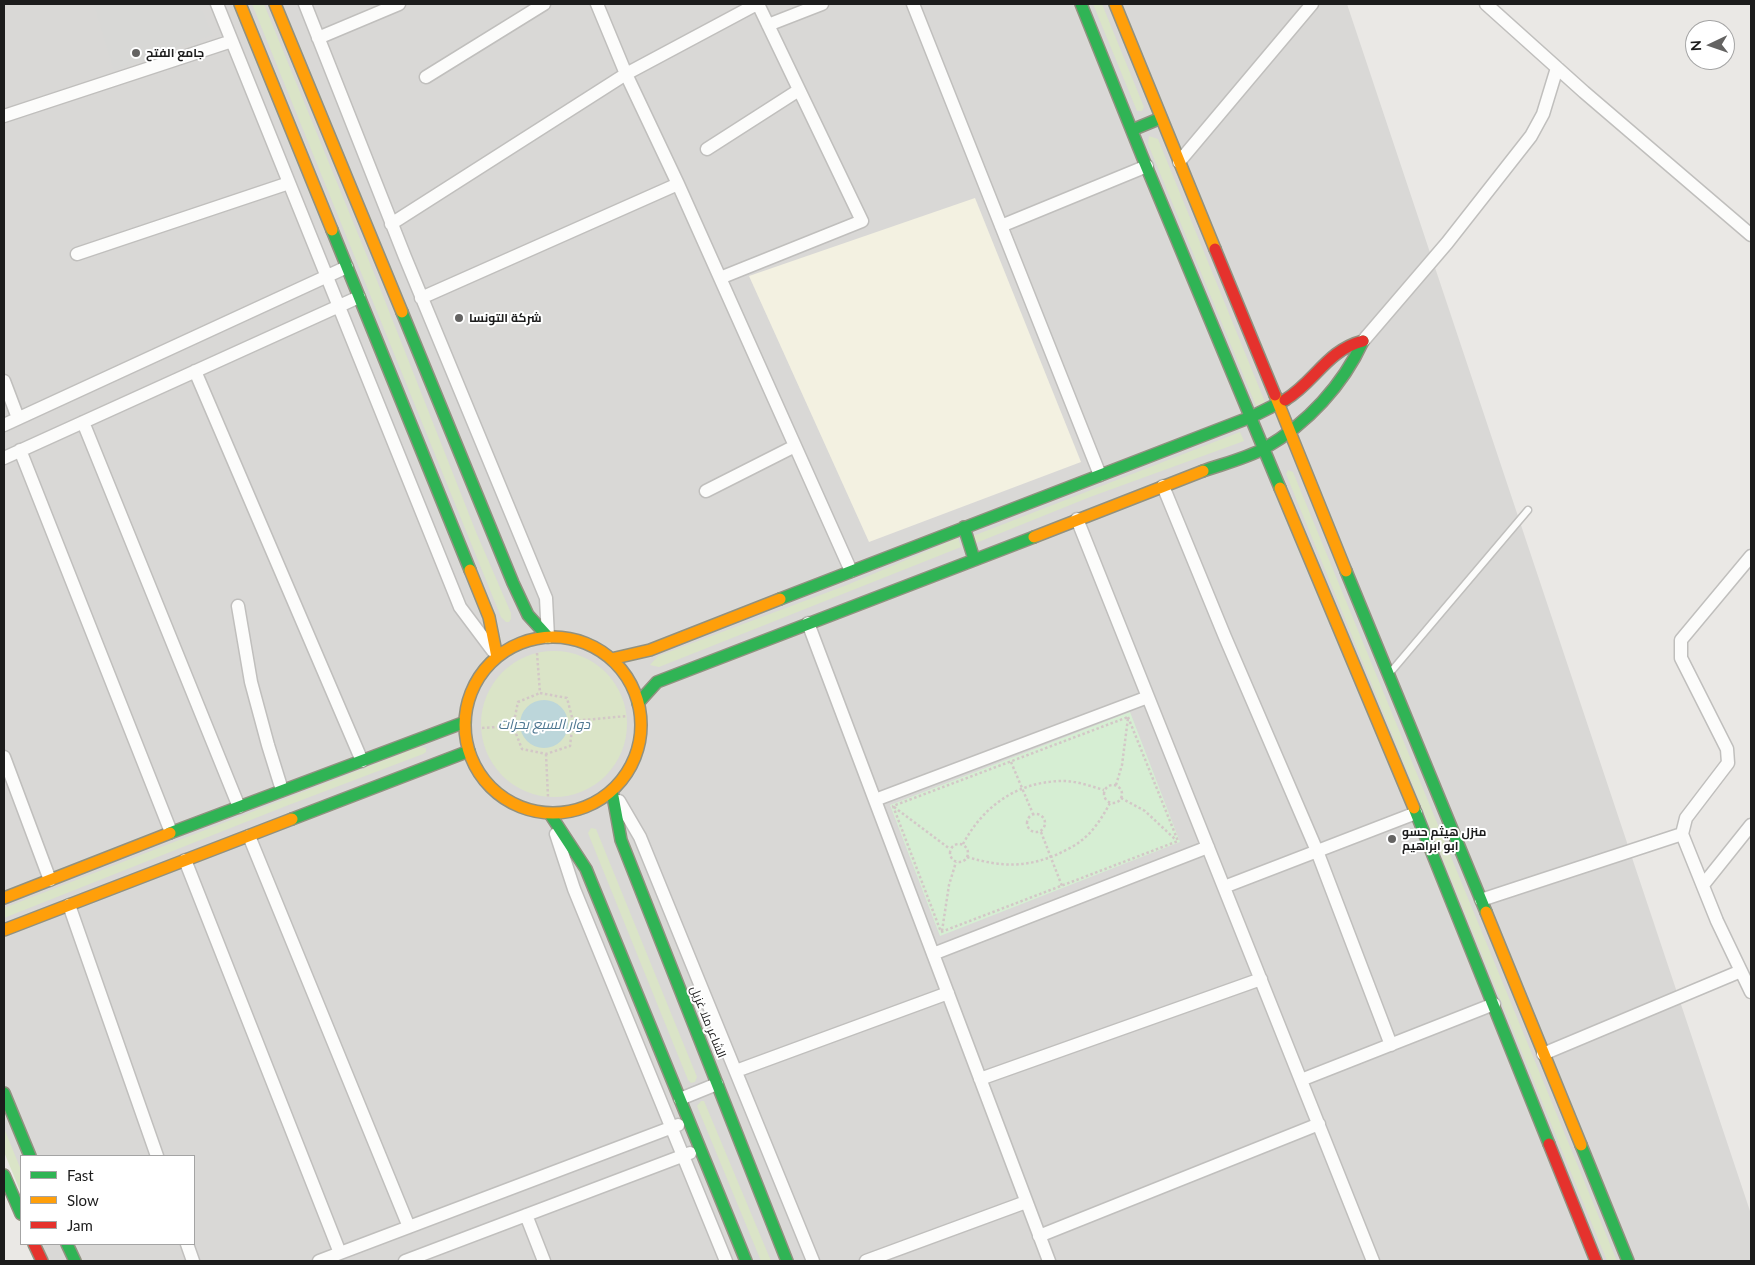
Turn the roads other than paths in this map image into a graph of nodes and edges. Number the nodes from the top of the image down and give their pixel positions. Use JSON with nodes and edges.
{"nodes":[{"id":1,"x":217,"y":4,"type":"edge"},
{"id":2,"x":240,"y":4,"type":"edge"},
{"id":3,"x":275,"y":4,"type":"edge"},
{"id":4,"x":305,"y":4,"type":"edge"},
{"id":5,"x":399,"y":4,"type":"edge"},
{"id":6,"x":544,"y":4,"type":"edge"},
{"id":7,"x":597,"y":4,"type":"edge"},
{"id":8,"x":758,"y":4,"type":"edge"},
{"id":9,"x":822,"y":4,"type":"edge"},
{"id":10,"x":913,"y":4,"type":"edge"},
{"id":11,"x":1081,"y":4,"type":"edge"},
{"id":12,"x":1115,"y":4,"type":"edge"},
{"id":13,"x":1312,"y":4,"type":"edge"},
{"id":14,"x":1486,"y":4,"type":"edge"},
{"id":15,"x":768,"y":25,"type":"junction"},
{"id":16,"x":318,"y":38,"type":"junction"},
{"id":17,"x":232,"y":41,"type":"junction"},
{"id":18,"x":1557,"y":68,"type":"junction"},
{"id":19,"x":626,"y":74,"type":"junction"},
{"id":20,"x":426,"y":77,"type":"dead end"},
{"id":21,"x":799,"y":90,"type":"junction"},
{"id":22,"x":4,"y":116,"type":"edge"},
{"id":23,"x":1162,"y":118,"type":"junction"},
{"id":24,"x":1132,"y":130,"type":"junction"},
{"id":25,"x":707,"y":149,"type":"dead end"},
{"id":26,"x":1180,"y":162,"type":"junction"},
{"id":27,"x":1147,"y":166,"type":"junction"},
{"id":28,"x":289,"y":182,"type":"junction"},
{"id":29,"x":678,"y":184,"type":"junction"},
{"id":30,"x":391,"y":224,"type":"junction"},
{"id":31,"x":1001,"y":226,"type":"junction"},
{"id":32,"x":1751,"y":235,"type":"edge"},
{"id":33,"x":77,"y":254,"type":"dead end"},
{"id":34,"x":347,"y":267,"type":"junction"},
{"id":35,"x":326,"y":276,"type":"junction"},
{"id":36,"x":720,"y":278,"type":"junction"},
{"id":37,"x":359,"y":297,"type":"junction"},
{"id":38,"x":421,"y":298,"type":"junction"},
{"id":39,"x":338,"y":306,"type":"junction"},
{"id":40,"x":1363,"y":341,"type":"junction"},
{"id":41,"x":195,"y":371,"type":"junction"},
{"id":42,"x":4,"y":382,"type":"edge"},
{"id":43,"x":1279,"y":402,"type":"junction"},
{"id":44,"x":1251,"y":417,"type":"junction"},
{"id":45,"x":18,"y":418,"type":"junction"},
{"id":46,"x":83,"y":422,"type":"junction"},
{"id":47,"x":4,"y":425,"type":"edge"},
{"id":48,"x":1290,"y":430,"type":"junction"},
{"id":49,"x":795,"y":446,"type":"junction"},
{"id":50,"x":1264,"y":448,"type":"junction"},
{"id":51,"x":20,"y":450,"type":"junction"},
{"id":52,"x":4,"y":458,"type":"edge"},
{"id":53,"x":1100,"y":475,"type":"junction"},
{"id":54,"x":1163,"y":486,"type":"junction"},
{"id":55,"x":706,"y":491,"type":"dead end"},
{"id":56,"x":1528,"y":510,"type":"dead end"},
{"id":57,"x":1077,"y":519,"type":"junction"},
{"id":58,"x":964,"y":527,"type":"junction"},
{"id":59,"x":1751,"y":556,"type":"edge"},
{"id":60,"x":974,"y":559,"type":"junction"},
{"id":61,"x":851,"y":571,"type":"junction"},
{"id":62,"x":238,"y":606,"type":"dead end"},
{"id":63,"x":808,"y":623,"type":"junction"},
{"id":64,"x":548,"y":637,"type":"junction"},
{"id":65,"x":497,"y":657,"type":"junction"},
{"id":66,"x":611,"y":659,"type":"junction"},
{"id":67,"x":1388,"y":674,"type":"junction"},
{"id":68,"x":1148,"y":697,"type":"junction"},
{"id":69,"x":638,"y":703,"type":"junction"},
{"id":70,"x":465,"y":722,"type":"junction"},
{"id":71,"x":468,"y":751,"type":"junction"},
{"id":72,"x":4,"y":757,"type":"edge"},
{"id":73,"x":362,"y":761,"type":"junction"},
{"id":74,"x":282,"y":790,"type":"junction"},
{"id":75,"x":612,"y":791,"type":"junction"},
{"id":76,"x":874,"y":800,"type":"junction"},
{"id":77,"x":238,"y":807,"type":"junction"},
{"id":78,"x":1416,"y":813,"type":"junction"},
{"id":79,"x":550,"y":814,"type":"junction"},
{"id":80,"x":1751,"y":825,"type":"edge"},
{"id":81,"x":171,"y":832,"type":"junction"},
{"id":82,"x":1682,"y":834,"type":"junction"},
{"id":83,"x":249,"y":836,"type":"junction"},
{"id":84,"x":1208,"y":847,"type":"junction"},
{"id":85,"x":1316,"y":851,"type":"junction"},
{"id":86,"x":185,"y":860,"type":"junction"},
{"id":87,"x":50,"y":880,"type":"junction"},
{"id":88,"x":1703,"y":885,"type":"junction"},
{"id":89,"x":1224,"y":887,"type":"junction"},
{"id":90,"x":4,"y":898,"type":"edge"},
{"id":91,"x":1481,"y":900,"type":"junction"},
{"id":92,"x":69,"y":905,"type":"junction"},
{"id":93,"x":4,"y":930,"type":"edge"},
{"id":94,"x":933,"y":954,"type":"junction"},
{"id":95,"x":1741,"y":971,"type":"junction"},
{"id":96,"x":1260,"y":979,"type":"junction"},
{"id":97,"x":1751,"y":989,"type":"edge"},
{"id":98,"x":948,"y":993,"type":"junction"},
{"id":99,"x":1494,"y":1004,"type":"junction"},
{"id":100,"x":1391,"y":1045,"type":"junction"},
{"id":101,"x":1543,"y":1054,"type":"junction"},
{"id":102,"x":736,"y":1072,"type":"junction"},
{"id":103,"x":980,"y":1079,"type":"junction"},
{"id":104,"x":1301,"y":1080,"type":"junction"},
{"id":105,"x":717,"y":1084,"type":"junction"},
{"id":106,"x":4,"y":1093,"type":"edge"},
{"id":107,"x":680,"y":1099,"type":"junction"},
{"id":108,"x":689,"y":1121,"type":"junction"},
{"id":109,"x":1319,"y":1124,"type":"junction"},
{"id":110,"x":671,"y":1128,"type":"junction"},
{"id":111,"x":701,"y":1149,"type":"junction"},
{"id":112,"x":30,"y":1155,"type":"edge"},
{"id":113,"x":157,"y":1155,"type":"edge"},
{"id":114,"x":682,"y":1156,"type":"junction"},
{"id":115,"x":4,"y":1174,"type":"edge"},
{"id":116,"x":1026,"y":1202,"type":"junction"},
{"id":117,"x":20,"y":1212,"type":"edge"},
{"id":118,"x":526,"y":1215,"type":"junction"},
{"id":119,"x":409,"y":1227,"type":"junction"},
{"id":120,"x":1039,"y":1236,"type":"junction"},
{"id":121,"x":34,"y":1245,"type":"edge"},
{"id":122,"x":67,"y":1245,"type":"edge"},
{"id":123,"x":187,"y":1245,"type":"edge"},
{"id":124,"x":340,"y":1253,"type":"junction"},
{"id":125,"x":42,"y":1261,"type":"edge"},
{"id":126,"x":75,"y":1261,"type":"edge"},
{"id":127,"x":193,"y":1261,"type":"edge"},
{"id":128,"x":319,"y":1261,"type":"edge"},
{"id":129,"x":405,"y":1261,"type":"edge"},
{"id":130,"x":544,"y":1261,"type":"edge"},
{"id":131,"x":726,"y":1261,"type":"edge"},
{"id":132,"x":746,"y":1261,"type":"edge"},
{"id":133,"x":787,"y":1261,"type":"edge"},
{"id":134,"x":813,"y":1261,"type":"edge"},
{"id":135,"x":866,"y":1261,"type":"edge"},
{"id":136,"x":1049,"y":1261,"type":"edge"},
{"id":137,"x":1373,"y":1261,"type":"edge"},
{"id":138,"x":1596,"y":1261,"type":"edge"},
{"id":139,"x":1628,"y":1261,"type":"edge"}],
"edges":[{"from":1,"to":17,"type":"street"},
{"from":2,"to":34,"type":"main road"},
{"from":3,"to":64,"type":"main road"},
{"from":4,"to":16,"type":"street"},
{"from":5,"to":16,"type":"street"},
{"from":6,"to":20,"type":"street"},
{"from":7,"to":19,"type":"street"},
{"from":8,"to":15,"type":"street"},
{"from":8,"to":19,"type":"street"},
{"from":9,"to":15,"type":"street"},
{"from":10,"to":31,"type":"street"},
{"from":11,"to":24,"type":"main road"},
{"from":12,"to":23,"type":"main road"},
{"from":13,"to":26,"type":"street"},
{"from":14,"to":18,"type":"street"},
{"from":15,"to":21,"type":"street"},
{"from":16,"to":30,"type":"street"},
{"from":17,"to":22,"type":"street"},
{"from":17,"to":28,"type":"street"},
{"from":18,"to":32,"type":"street"},
{"from":18,"to":40,"type":"street"},
{"from":19,"to":29,"type":"street"},
{"from":19,"to":30,"type":"street"},
{"from":21,"to":25,"type":"street"},
{"from":21,"to":36,"type":"street"},
{"from":23,"to":24,"type":"main road"},
{"from":23,"to":26,"type":"main road"},
{"from":24,"to":27,"type":"main road"},
{"from":26,"to":43,"type":"main road"},
{"from":27,"to":31,"type":"street"},
{"from":27,"to":44,"type":"main road"},
{"from":28,"to":33,"type":"street"},
{"from":28,"to":35,"type":"street"},
{"from":29,"to":36,"type":"street"},
{"from":29,"to":38,"type":"street"},
{"from":30,"to":38,"type":"street"},
{"from":31,"to":53,"type":"street"},
{"from":34,"to":35,"type":"street"},
{"from":34,"to":37,"type":"main road"},
{"from":35,"to":39,"type":"street"},
{"from":35,"to":45,"type":"street"},
{"from":36,"to":49,"type":"street"},
{"from":37,"to":39,"type":"street"},
{"from":37,"to":65,"type":"main road"},
{"from":38,"to":64,"type":"street"},
{"from":39,"to":41,"type":"street"},
{"from":39,"to":65,"type":"street"},
{"from":40,"to":43,"type":"main road"},
{"from":40,"to":48,"type":"main road"},
{"from":41,"to":46,"type":"street"},
{"from":41,"to":73,"type":"street"},
{"from":42,"to":45,"type":"street"},
{"from":43,"to":44,"type":"main road"},
{"from":43,"to":48,"type":"main road"},
{"from":44,"to":50,"type":"main road"},
{"from":44,"to":53,"type":"main road"},
{"from":45,"to":47,"type":"street"},
{"from":46,"to":51,"type":"street"},
{"from":46,"to":77,"type":"street"},
{"from":48,"to":50,"type":"main road"},
{"from":48,"to":67,"type":"main road"},
{"from":49,"to":55,"type":"street"},
{"from":49,"to":61,"type":"street"},
{"from":50,"to":54,"type":"main road"},
{"from":50,"to":78,"type":"main road"},
{"from":51,"to":52,"type":"street"},
{"from":51,"to":81,"type":"street"},
{"from":53,"to":58,"type":"main road"},
{"from":54,"to":57,"type":"main road"},
{"from":54,"to":85,"type":"street"},
{"from":56,"to":67,"type":"lane"},
{"from":57,"to":60,"type":"main road"},
{"from":57,"to":68,"type":"street"},
{"from":58,"to":60,"type":"main road"},
{"from":58,"to":61,"type":"main road"},
{"from":59,"to":82,"type":"street"},
{"from":60,"to":63,"type":"main road"},
{"from":61,"to":66,"type":"main road"},
{"from":62,"to":74,"type":"street"},
{"from":63,"to":69,"type":"main road"},
{"from":63,"to":76,"type":"street"},
{"from":64,"to":65,"type":"main road"},
{"from":64,"to":66,"type":"main road"},
{"from":65,"to":70,"type":"main road"},
{"from":66,"to":69,"type":"main road"},
{"from":67,"to":91,"type":"main road"},
{"from":68,"to":76,"type":"street"},
{"from":68,"to":84,"type":"street"},
{"from":69,"to":75,"type":"main road"},
{"from":70,"to":71,"type":"main road"},
{"from":70,"to":73,"type":"main road"},
{"from":71,"to":79,"type":"main road"},
{"from":71,"to":83,"type":"main road"},
{"from":72,"to":87,"type":"street"},
{"from":73,"to":74,"type":"main road"},
{"from":74,"to":77,"type":"main road"},
{"from":75,"to":79,"type":"main road"},
{"from":75,"to":102,"type":"street"},
{"from":75,"to":105,"type":"main road","name":"الشاعر ملا غزيل"},
{"from":76,"to":94,"type":"street"},
{"from":77,"to":81,"type":"main road"},
{"from":78,"to":85,"type":"street"},
{"from":78,"to":99,"type":"main road"},
{"from":79,"to":107,"type":"main road"},
{"from":79,"to":110,"type":"street"},
{"from":80,"to":88,"type":"street"},
{"from":81,"to":87,"type":"main road"},
{"from":82,"to":88,"type":"street"},
{"from":82,"to":91,"type":"street"},
{"from":83,"to":86,"type":"main road"},
{"from":83,"to":119,"type":"street"},
{"from":84,"to":89,"type":"street"},
{"from":84,"to":94,"type":"street"},
{"from":85,"to":89,"type":"street"},
{"from":85,"to":100,"type":"street"},
{"from":86,"to":92,"type":"main road"},
{"from":86,"to":124,"type":"street"},
{"from":87,"to":90,"type":"main road"},
{"from":88,"to":95,"type":"street"},
{"from":89,"to":96,"type":"street"},
{"from":91,"to":101,"type":"main road"},
{"from":92,"to":93,"type":"main road"},
{"from":92,"to":113,"type":"street"},
{"from":94,"to":98,"type":"street"},
{"from":95,"to":97,"type":"street"},
{"from":95,"to":101,"type":"street"},
{"from":96,"to":103,"type":"street"},
{"from":96,"to":104,"type":"street"},
{"from":98,"to":102,"type":"street"},
{"from":98,"to":103,"type":"street"},
{"from":99,"to":100,"type":"street"},
{"from":99,"to":138,"type":"main road"},
{"from":100,"to":104,"type":"street"},
{"from":101,"to":139,"type":"main road"},
{"from":102,"to":134,"type":"street"},
{"from":103,"to":116,"type":"street"},
{"from":104,"to":109,"type":"street"},
{"from":105,"to":107,"type":"street"},
{"from":105,"to":133,"type":"main road","name":"الشاعر ملا غزيل"},
{"from":106,"to":112,"type":"main road"},
{"from":107,"to":108,"type":"main road"},
{"from":108,"to":110,"type":"street"},
{"from":108,"to":111,"type":"main road"},
{"from":109,"to":120,"type":"street"},
{"from":109,"to":137,"type":"street"},
{"from":110,"to":114,"type":"street"},
{"from":110,"to":119,"type":"street"},
{"from":111,"to":114,"type":"street"},
{"from":111,"to":132,"type":"main road"},
{"from":114,"to":118,"type":"street"},
{"from":114,"to":131,"type":"street"},
{"from":115,"to":117,"type":"main road"},
{"from":116,"to":120,"type":"street"},
{"from":116,"to":135,"type":"street"},
{"from":118,"to":129,"type":"street"},
{"from":118,"to":130,"type":"street"},
{"from":119,"to":124,"type":"street"},
{"from":120,"to":136,"type":"street"},
{"from":121,"to":125,"type":"main road"},
{"from":122,"to":126,"type":"main road"},
{"from":123,"to":127,"type":"street"},
{"from":124,"to":128,"type":"street"}]}
